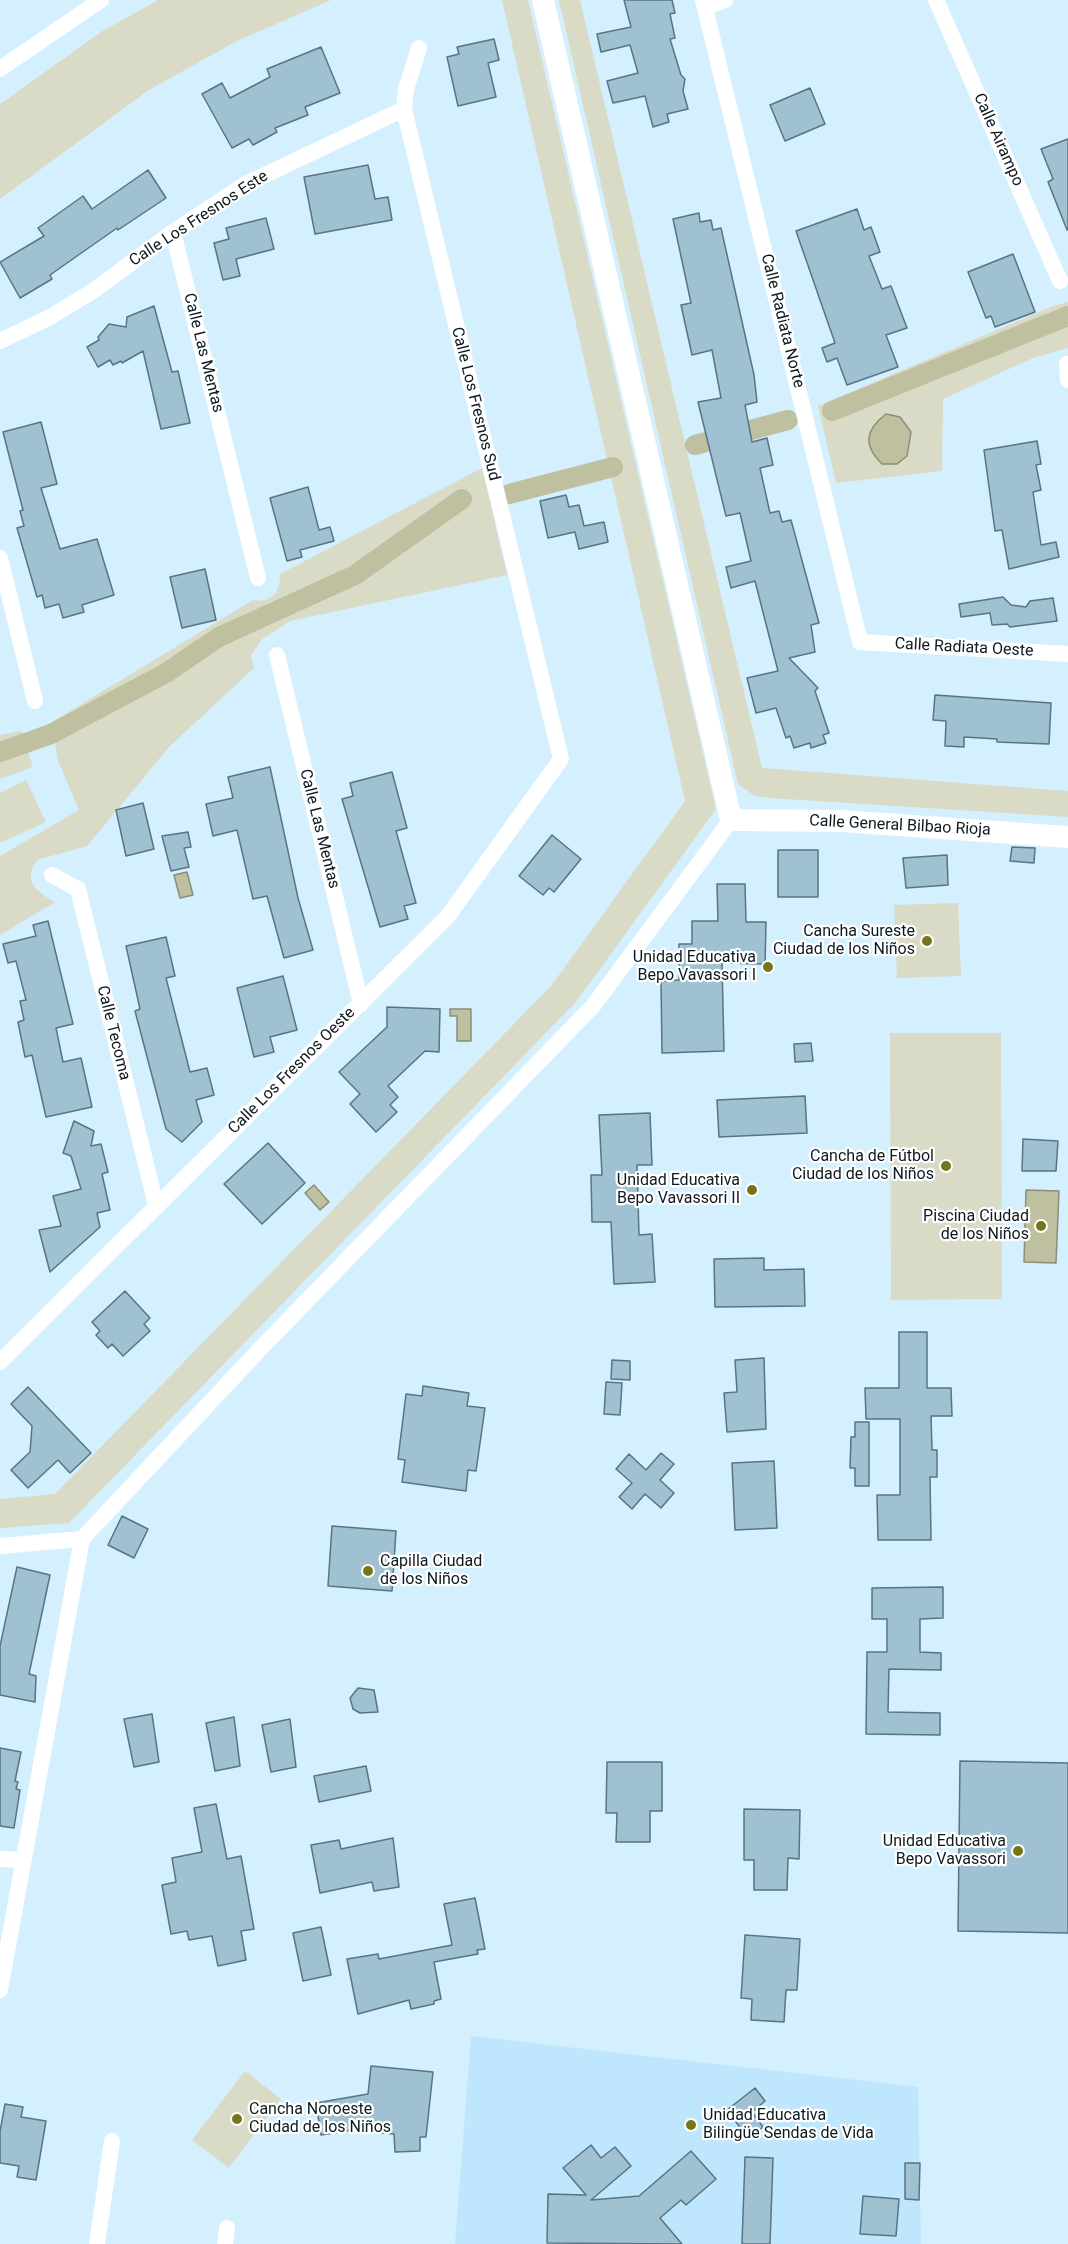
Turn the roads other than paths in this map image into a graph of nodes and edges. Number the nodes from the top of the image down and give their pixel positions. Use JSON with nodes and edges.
{"nodes":[{"id":1,"x":101,"y":0,"type":"edge"},
{"id":2,"x":543,"y":0,"type":"edge"},
{"id":3,"x":725,"y":0,"type":"edge"},
{"id":4,"x":936,"y":0,"type":"edge"},
{"id":5,"x":704,"y":3,"type":"edge"},
{"id":6,"x":419,"y":48,"type":"dead end"},
{"id":7,"x":0,"y":69,"type":"edge"},
{"id":8,"x":404,"y":109,"type":"junction"},
{"id":9,"x":173,"y":232,"type":"junction"},
{"id":10,"x":1060,"y":281,"type":"dead end"},
{"id":11,"x":0,"y":341,"type":"edge"},
{"id":12,"x":0,"y":558,"type":"edge"},
{"id":13,"x":258,"y":579,"type":"dead end"},
{"id":14,"x":860,"y":642,"type":"joint"},
{"id":15,"x":1068,"y":654,"type":"edge"},
{"id":16,"x":277,"y":655,"type":"dead end"},
{"id":17,"x":35,"y":701,"type":"dead end"},
{"id":18,"x":561,"y":759,"type":"joint"},
{"id":19,"x":731,"y":820,"type":"junction"},
{"id":20,"x":1068,"y":837,"type":"edge"},
{"id":21,"x":52,"y":875,"type":"dead end"},
{"id":22,"x":361,"y":1004,"type":"junction"},
{"id":23,"x":156,"y":1205,"type":"junction"},
{"id":24,"x":0,"y":1362,"type":"edge"},
{"id":25,"x":82,"y":1539,"type":"junction"},
{"id":26,"x":0,"y":1546,"type":"edge"},
{"id":27,"x":0,"y":1859,"type":"edge"},
{"id":28,"x":22,"y":1860,"type":"junction"},
{"id":29,"x":0,"y":1990,"type":"edge"},
{"id":30,"x":112,"y":2141,"type":"dead end"},
{"id":31,"x":97,"y":2244,"type":"edge"}],
"edges":[{"from":1,"to":7,"type":"street"},
{"from":2,"to":19,"type":"street"},
{"from":3,"to":5,"type":"street"},
{"from":4,"to":10,"type":"street","name":"Calle Airampo"},
{"from":5,"to":14,"type":"street","name":"Calle Radiata Norte"},
{"from":6,"to":8,"type":"street","name":"Calle Los Fresnos Sud"},
{"from":8,"to":9,"type":"street","name":"Calle Los Fresnos Este"},
{"from":8,"to":18,"type":"street","name":"Calle Los Fresnos Sud"},
{"from":9,"to":11,"type":"street","name":"Calle Los Fresnos Este"},
{"from":9,"to":13,"type":"street","name":"Calle Las Mentas"},
{"from":12,"to":17,"type":"street"},
{"from":14,"to":15,"type":"street","name":"Calle Radiata Oeste"},
{"from":16,"to":22,"type":"street","name":"Calle Las Mentas"},
{"from":18,"to":22,"type":"street","name":"Calle Los Fresnos Oeste"},
{"from":19,"to":20,"type":"street","name":"Calle General Bilbao Rioja"},
{"from":19,"to":25,"type":"street"},
{"from":21,"to":23,"type":"street","name":"Calle Tecoma"},
{"from":22,"to":23,"type":"street","name":"Calle Los Fresnos Oeste"},
{"from":23,"to":24,"type":"street","name":"Calle Los Fresnos Oeste"},
{"from":25,"to":26,"type":"street"},
{"from":25,"to":28,"type":"street"},
{"from":27,"to":28,"type":"street"},
{"from":28,"to":29,"type":"street"},
{"from":30,"to":31,"type":"street"}]}
